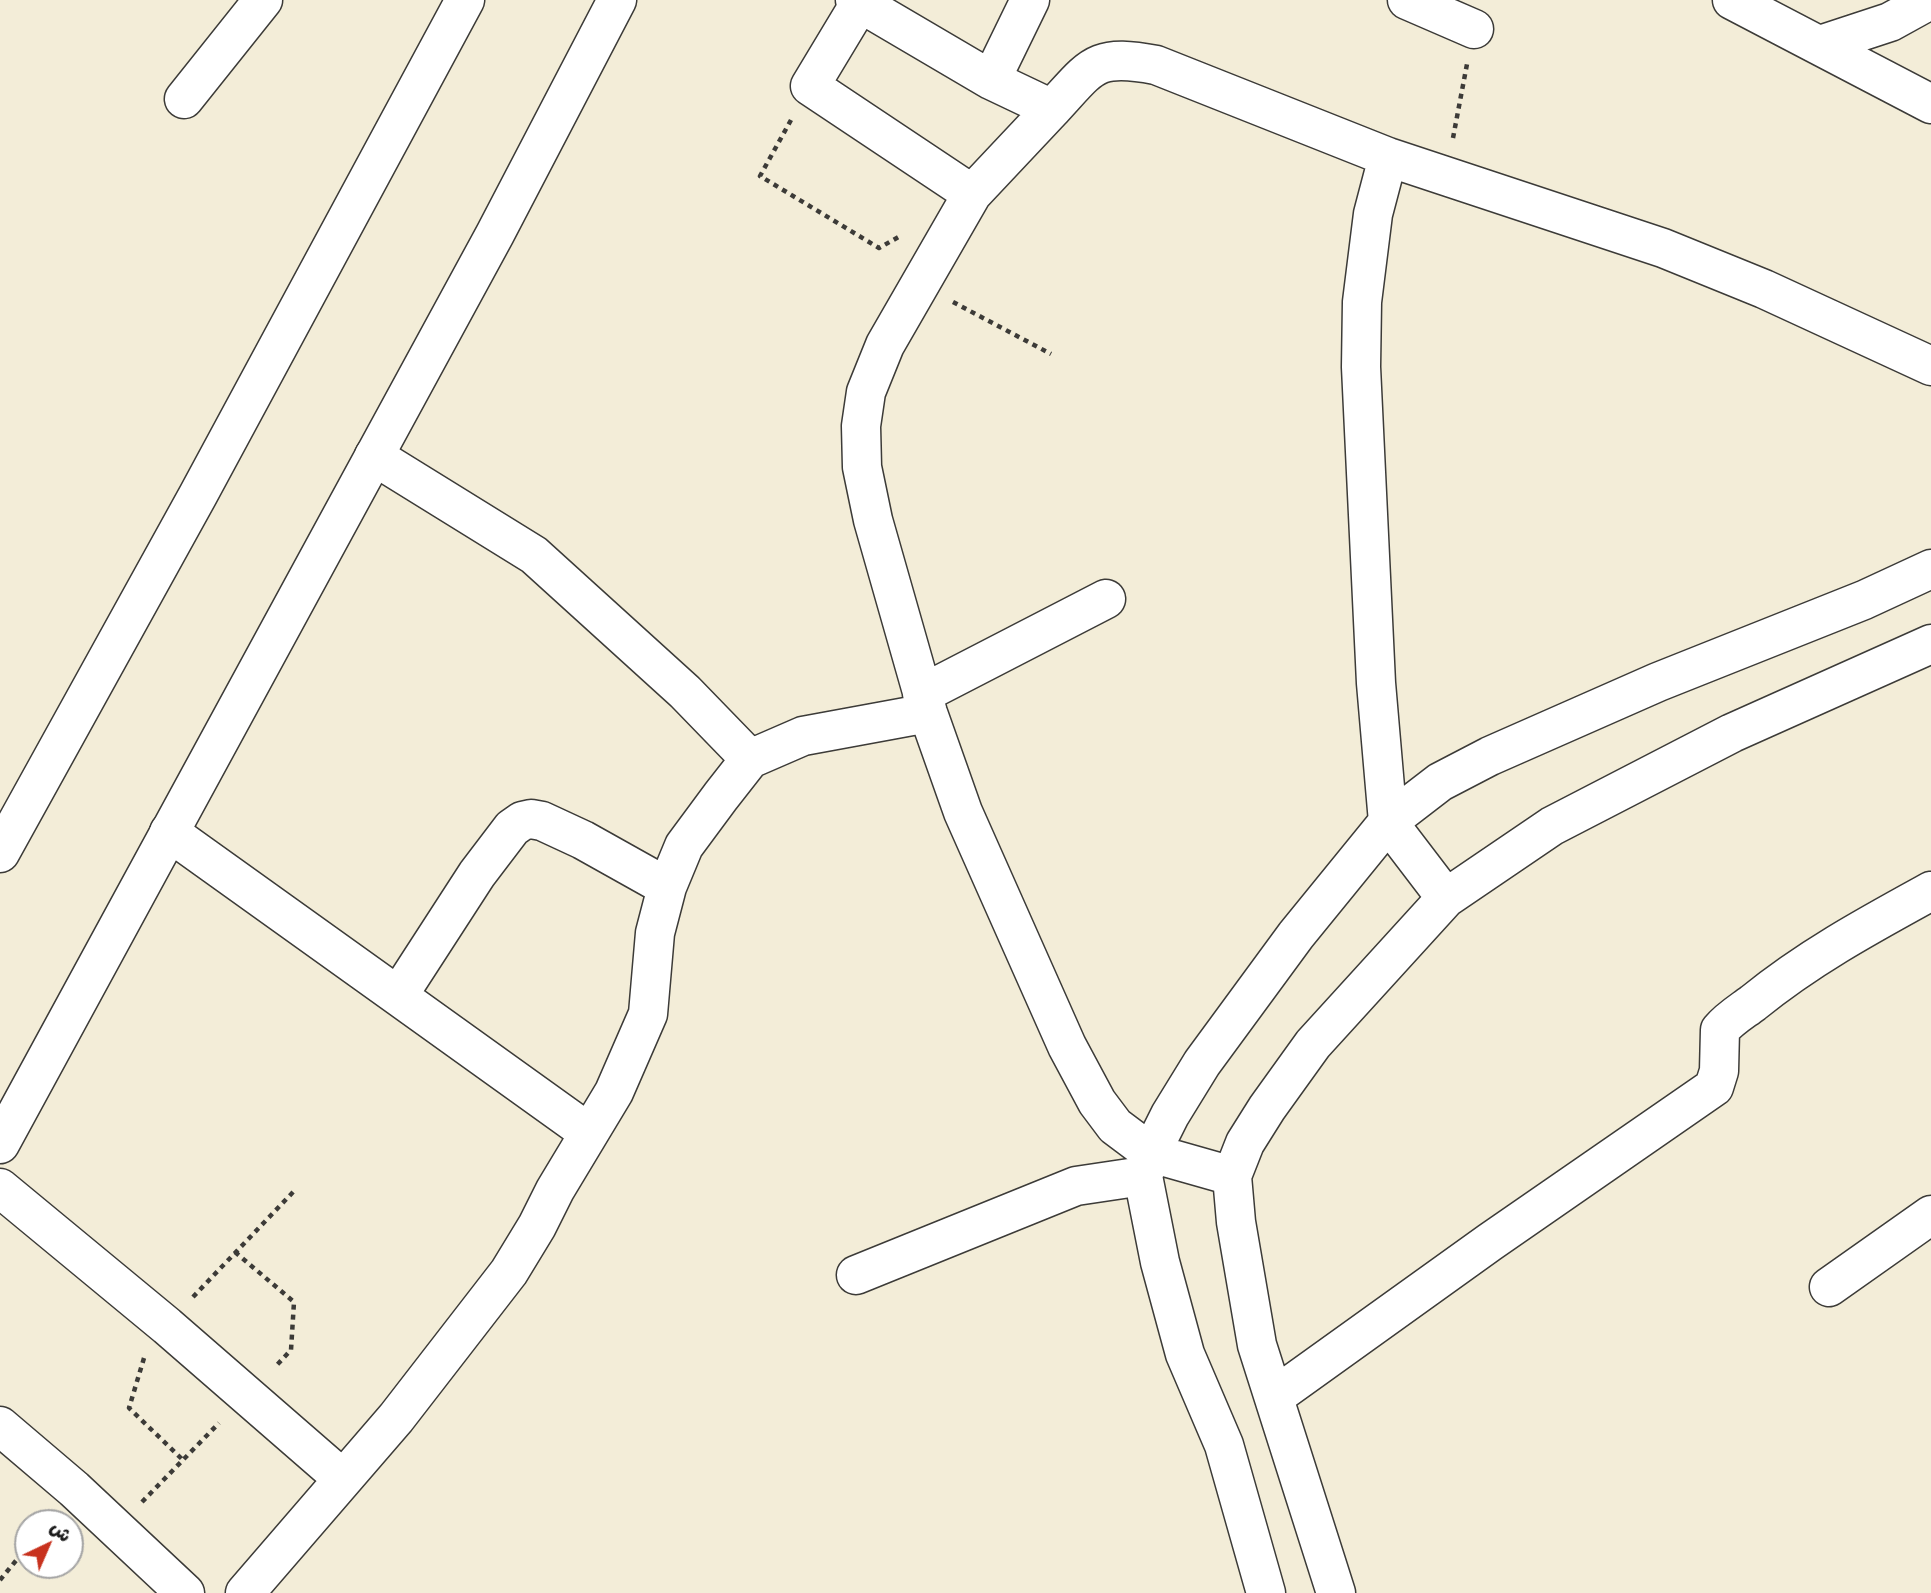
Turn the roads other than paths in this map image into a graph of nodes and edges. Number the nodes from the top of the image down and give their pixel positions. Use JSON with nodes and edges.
{"nodes":[{"id":1,"x":264,"y":0,"type":"edge"},
{"id":2,"x":465,"y":0,"type":"edge"},
{"id":3,"x":617,"y":0,"type":"edge"},
{"id":4,"x":1030,"y":0,"type":"edge"},
{"id":5,"x":1407,"y":0,"type":"edge"},
{"id":6,"x":1732,"y":0,"type":"edge"},
{"id":7,"x":1930,"y":0,"type":"edge"},
{"id":8,"x":857,"y":1,"type":"edge"},
{"id":9,"x":1474,"y":29,"type":"road end"},
{"id":10,"x":1820,"y":45,"type":"junction"},
{"id":11,"x":991,"y":80,"type":"junction"},
{"id":12,"x":184,"y":99,"type":"dead end"},
{"id":13,"x":1931,"y":104,"type":"edge"},
{"id":14,"x":1052,"y":109,"type":"junction"},
{"id":15,"x":1388,"y":158,"type":"junction"},
{"id":16,"x":972,"y":194,"type":"junction"},
{"id":17,"x":1931,"y":366,"type":"edge"},
{"id":18,"x":374,"y":456,"type":"junction"},
{"id":19,"x":1931,"y":569,"type":"edge"},
{"id":20,"x":1106,"y":599,"type":"dead end"},
{"id":21,"x":1931,"y":644,"type":"edge"},
{"id":22,"x":925,"y":703,"type":"junction"},
{"id":23,"x":750,"y":758,"type":"junction"},
{"id":24,"x":1388,"y":822,"type":"junction"},
{"id":25,"x":169,"y":832,"type":"junction"},
{"id":26,"x":0,"y":853,"type":"edge"},
{"id":27,"x":667,"y":887,"type":"junction"},
{"id":28,"x":1931,"y":891,"type":"edge"},
{"id":29,"x":1446,"y":898,"type":"junction"},
{"id":30,"x":398,"y":996,"type":"junction"},
{"id":31,"x":589,"y":1133,"type":"junction"},
{"id":32,"x":0,"y":1144,"type":"edge"},
{"id":33,"x":1147,"y":1165,"type":"junction"},
{"id":34,"x":1232,"y":1176,"type":"junction"},
{"id":35,"x":0,"y":1188,"type":"edge"},
{"id":36,"x":1931,"y":1215,"type":"edge"},
{"id":37,"x":856,"y":1275,"type":"dead end"},
{"id":38,"x":1829,"y":1287,"type":"dead end"},
{"id":39,"x":1274,"y":1397,"type":"junction"},
{"id":40,"x":0,"y":1426,"type":"edge"},
{"id":41,"x":343,"y":1479,"type":"junction"},
{"id":42,"x":185,"y":1593,"type":"edge"},
{"id":43,"x":245,"y":1593,"type":"edge"},
{"id":44,"x":1266,"y":1593,"type":"edge"},
{"id":45,"x":1336,"y":1593,"type":"edge"}],
"edges":[{"from":1,"to":12,"type":"street"},
{"from":2,"to":26,"type":"street"},
{"from":3,"to":18,"type":"street"},
{"from":4,"to":11,"type":"street"},
{"from":5,"to":9,"type":"street"},
{"from":6,"to":10,"type":"street"},
{"from":7,"to":10,"type":"street"},
{"from":8,"to":11,"type":"street"},
{"from":8,"to":16,"type":"street"},
{"from":10,"to":13,"type":"street"},
{"from":11,"to":14,"type":"street"},
{"from":14,"to":15,"type":"street"},
{"from":14,"to":16,"type":"street"},
{"from":15,"to":17,"type":"street"},
{"from":15,"to":24,"type":"street"},
{"from":16,"to":22,"type":"street"},
{"from":18,"to":23,"type":"street"},
{"from":18,"to":25,"type":"street"},
{"from":19,"to":24,"type":"street"},
{"from":20,"to":22,"type":"street"},
{"from":21,"to":29,"type":"street"},
{"from":22,"to":23,"type":"street"},
{"from":22,"to":33,"type":"street"},
{"from":23,"to":27,"type":"street"},
{"from":24,"to":29,"type":"street"},
{"from":24,"to":33,"type":"street"},
{"from":25,"to":30,"type":"street"},
{"from":25,"to":32,"type":"street"},
{"from":27,"to":30,"type":"street"},
{"from":27,"to":31,"type":"street"},
{"from":28,"to":39,"type":"street"},
{"from":29,"to":34,"type":"street"},
{"from":30,"to":31,"type":"street"},
{"from":31,"to":41,"type":"street"},
{"from":33,"to":34,"type":"street"},
{"from":33,"to":37,"type":"street"},
{"from":33,"to":44,"type":"street"},
{"from":34,"to":39,"type":"street"},
{"from":35,"to":41,"type":"street"},
{"from":36,"to":38,"type":"street"},
{"from":39,"to":45,"type":"street"},
{"from":40,"to":42,"type":"street"},
{"from":41,"to":43,"type":"street"}]}
